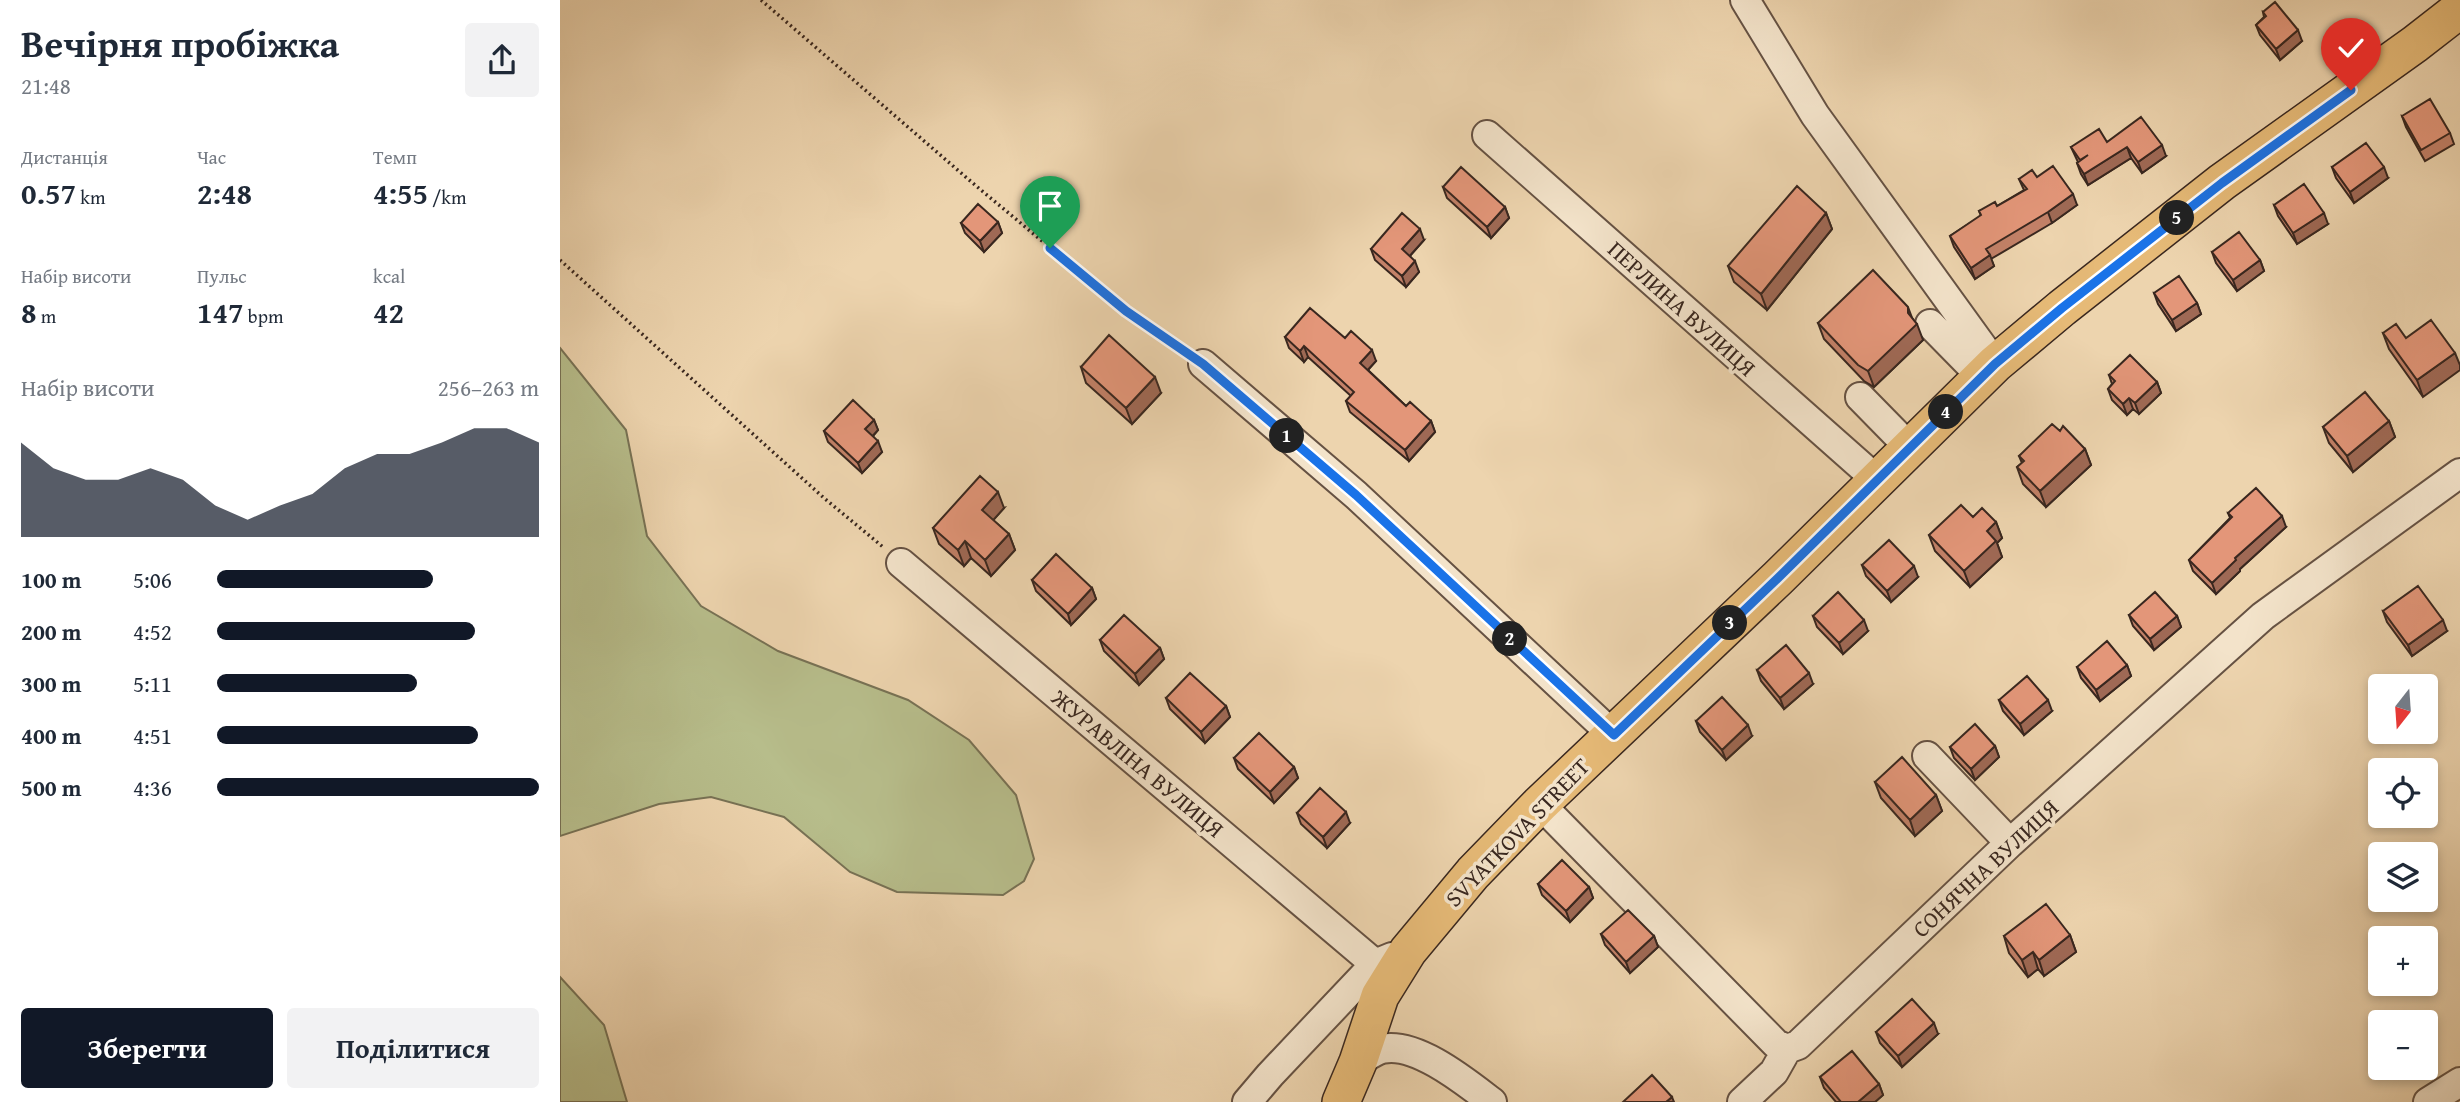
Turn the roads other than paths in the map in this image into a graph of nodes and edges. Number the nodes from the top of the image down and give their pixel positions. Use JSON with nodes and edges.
{"nodes":[{"id":1,"x":1745,"y":0,"type":"edge"},
{"id":2,"x":2460,"y":9,"type":"edge"},
{"id":3,"x":1487,"y":135,"type":"dead end"},
{"id":4,"x":1930,"y":324,"type":"dead end"},
{"id":5,"x":1203,"y":364,"type":"road end"},
{"id":6,"x":1989,"y":370,"type":"junction"},
{"id":7,"x":1860,"y":397,"type":"dead end"},
{"id":8,"x":1910,"y":448,"type":"junction"},
{"id":9,"x":2460,"y":473,"type":"edge"},
{"id":10,"x":1877,"y":480,"type":"junction"},
{"id":11,"x":901,"y":563,"type":"road end"},
{"id":12,"x":1614,"y":735,"type":"junction"},
{"id":13,"x":1927,"y":756,"type":"dead end"},
{"id":14,"x":1540,"y":804,"type":"junction"},
{"id":15,"x":2010,"y":843,"type":"junction"},
{"id":16,"x":1391,"y":957,"type":"junction"},
{"id":17,"x":1787,"y":1049,"type":"junction"},
{"id":18,"x":1358,"y":1062,"type":"junction"},
{"id":19,"x":2460,"y":1082,"type":"edge"},
{"id":20,"x":1247,"y":1102,"type":"edge"},
{"id":21,"x":1340,"y":1102,"type":"edge"},
{"id":22,"x":1492,"y":1102,"type":"edge"},
{"id":23,"x":1742,"y":1102,"type":"edge"},
{"id":24,"x":2428,"y":1102,"type":"edge"}],
"edges":[{"from":1,"to":6,"type":"street"},
{"from":2,"to":6,"type":"main road","name":"SVYATKOVA STREET"},
{"from":3,"to":10,"type":"street","name":"ПЕРЛИНА ВУЛИЦЯ"},
{"from":4,"to":6,"type":"street"},
{"from":5,"to":12,"type":"street"},
{"from":6,"to":8,"type":"main road","name":"SVYATKOVA STREET"},
{"from":7,"to":8,"type":"street"},
{"from":8,"to":10,"type":"main road","name":"SVYATKOVA STREET"},
{"from":9,"to":15,"type":"street","name":"СОНЯЧНА ВУЛИЦЯ"},
{"from":10,"to":12,"type":"main road","name":"SVYATKOVA STREET"},
{"from":11,"to":16,"type":"street","name":"ЖУРАВЛІНА ВУЛИЦЯ"},
{"from":12,"to":14,"type":"main road","name":"SVYATKOVA STREET"},
{"from":13,"to":15,"type":"street"},
{"from":14,"to":16,"type":"main road","name":"SVYATKOVA STREET"},
{"from":14,"to":17,"type":"street"},
{"from":15,"to":17,"type":"street","name":"СОНЯЧНА ВУЛИЦЯ"},
{"from":16,"to":18,"type":"main road","name":"SVYATKOVA STREET"},
{"from":16,"to":20,"type":"street"},
{"from":17,"to":23,"type":"street"},
{"from":18,"to":21,"type":"main road","name":"SVYATKOVA STREET"},
{"from":18,"to":22,"type":"street"},
{"from":19,"to":24,"type":"street"}]}
